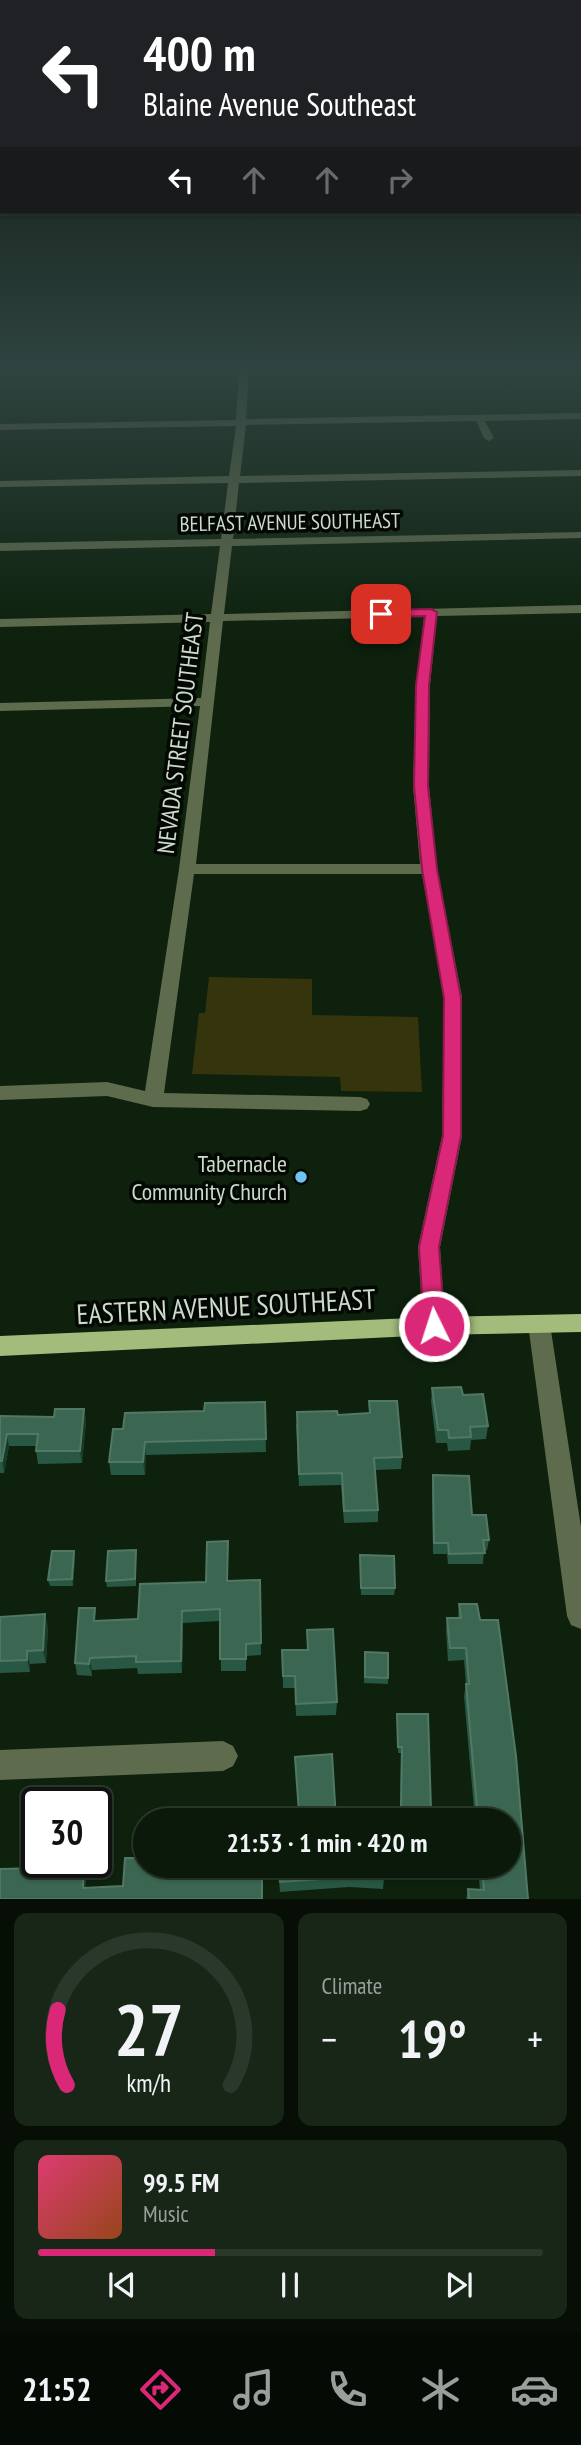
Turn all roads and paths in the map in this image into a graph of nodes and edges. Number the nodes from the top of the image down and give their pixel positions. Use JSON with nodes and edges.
{"nodes":[{"id":1,"x":236,"y":459,"type":"edge"},
{"id":2,"x":581,"y":473,"type":"edge"},
{"id":3,"x":233,"y":480,"type":"junction"},
{"id":4,"x":0,"y":484,"type":"edge"},
{"id":5,"x":581,"y":536,"type":"edge"},
{"id":6,"x":226,"y":543,"type":"junction"},
{"id":7,"x":0,"y":547,"type":"edge"},
{"id":8,"x":581,"y":609,"type":"edge"},
{"id":9,"x":431,"y":612,"type":"junction"},
{"id":10,"x":217,"y":618,"type":"junction"},
{"id":11,"x":0,"y":623,"type":"edge"},
{"id":12,"x":206,"y":702,"type":"junction"},
{"id":13,"x":0,"y":707,"type":"edge"},
{"id":14,"x":187,"y":869,"type":"junction"},
{"id":15,"x":429,"y":869,"type":"junction"},
{"id":16,"x":0,"y":1093,"type":"edge"},
{"id":17,"x":152,"y":1100,"type":"junction"},
{"id":18,"x":360,"y":1104,"type":"dead end"},
{"id":19,"x":581,"y":1323,"type":"edge"},
{"id":20,"x":538,"y":1324,"type":"junction"},
{"id":21,"x":434,"y":1326,"type":"junction"},
{"id":22,"x":0,"y":1346,"type":"edge"},
{"id":23,"x":581,"y":1616,"type":"edge"},
{"id":24,"x":223,"y":1756,"type":"dead end"},
{"id":25,"x":0,"y":1765,"type":"edge"}],
"edges":[{"from":1,"to":3,"type":"street","name":"NEVADA STREET SOUTHEAST"},
{"from":2,"to":3,"type":"street"},
{"from":3,"to":4,"type":"street"},
{"from":3,"to":6,"type":"street","name":"NEVADA STREET SOUTHEAST"},
{"from":5,"to":6,"type":"street","name":"BELFAST AVENUE SOUTHEAST"},
{"from":6,"to":7,"type":"street","name":"BELFAST AVENUE SOUTHEAST"},
{"from":6,"to":10,"type":"street","name":"NEVADA STREET SOUTHEAST"},
{"from":8,"to":9,"type":"street"},
{"from":9,"to":10,"type":"street"},
{"from":9,"to":15,"type":"street"},
{"from":10,"to":11,"type":"street"},
{"from":10,"to":12,"type":"street","name":"NEVADA STREET SOUTHEAST"},
{"from":12,"to":13,"type":"street"},
{"from":12,"to":14,"type":"street","name":"NEVADA STREET SOUTHEAST"},
{"from":14,"to":15,"type":"street"},
{"from":14,"to":17,"type":"street","name":"NEVADA STREET SOUTHEAST"},
{"from":15,"to":21,"type":"street"},
{"from":16,"to":17,"type":"street"},
{"from":17,"to":18,"type":"street"},
{"from":19,"to":20,"type":"main road","name":"EASTERN AVENUE SOUTHEAST"},
{"from":20,"to":21,"type":"main road","name":"EASTERN AVENUE SOUTHEAST"},
{"from":20,"to":23,"type":"street"},
{"from":21,"to":22,"type":"main road","name":"EASTERN AVENUE SOUTHEAST"},
{"from":24,"to":25,"type":"street"}]}
